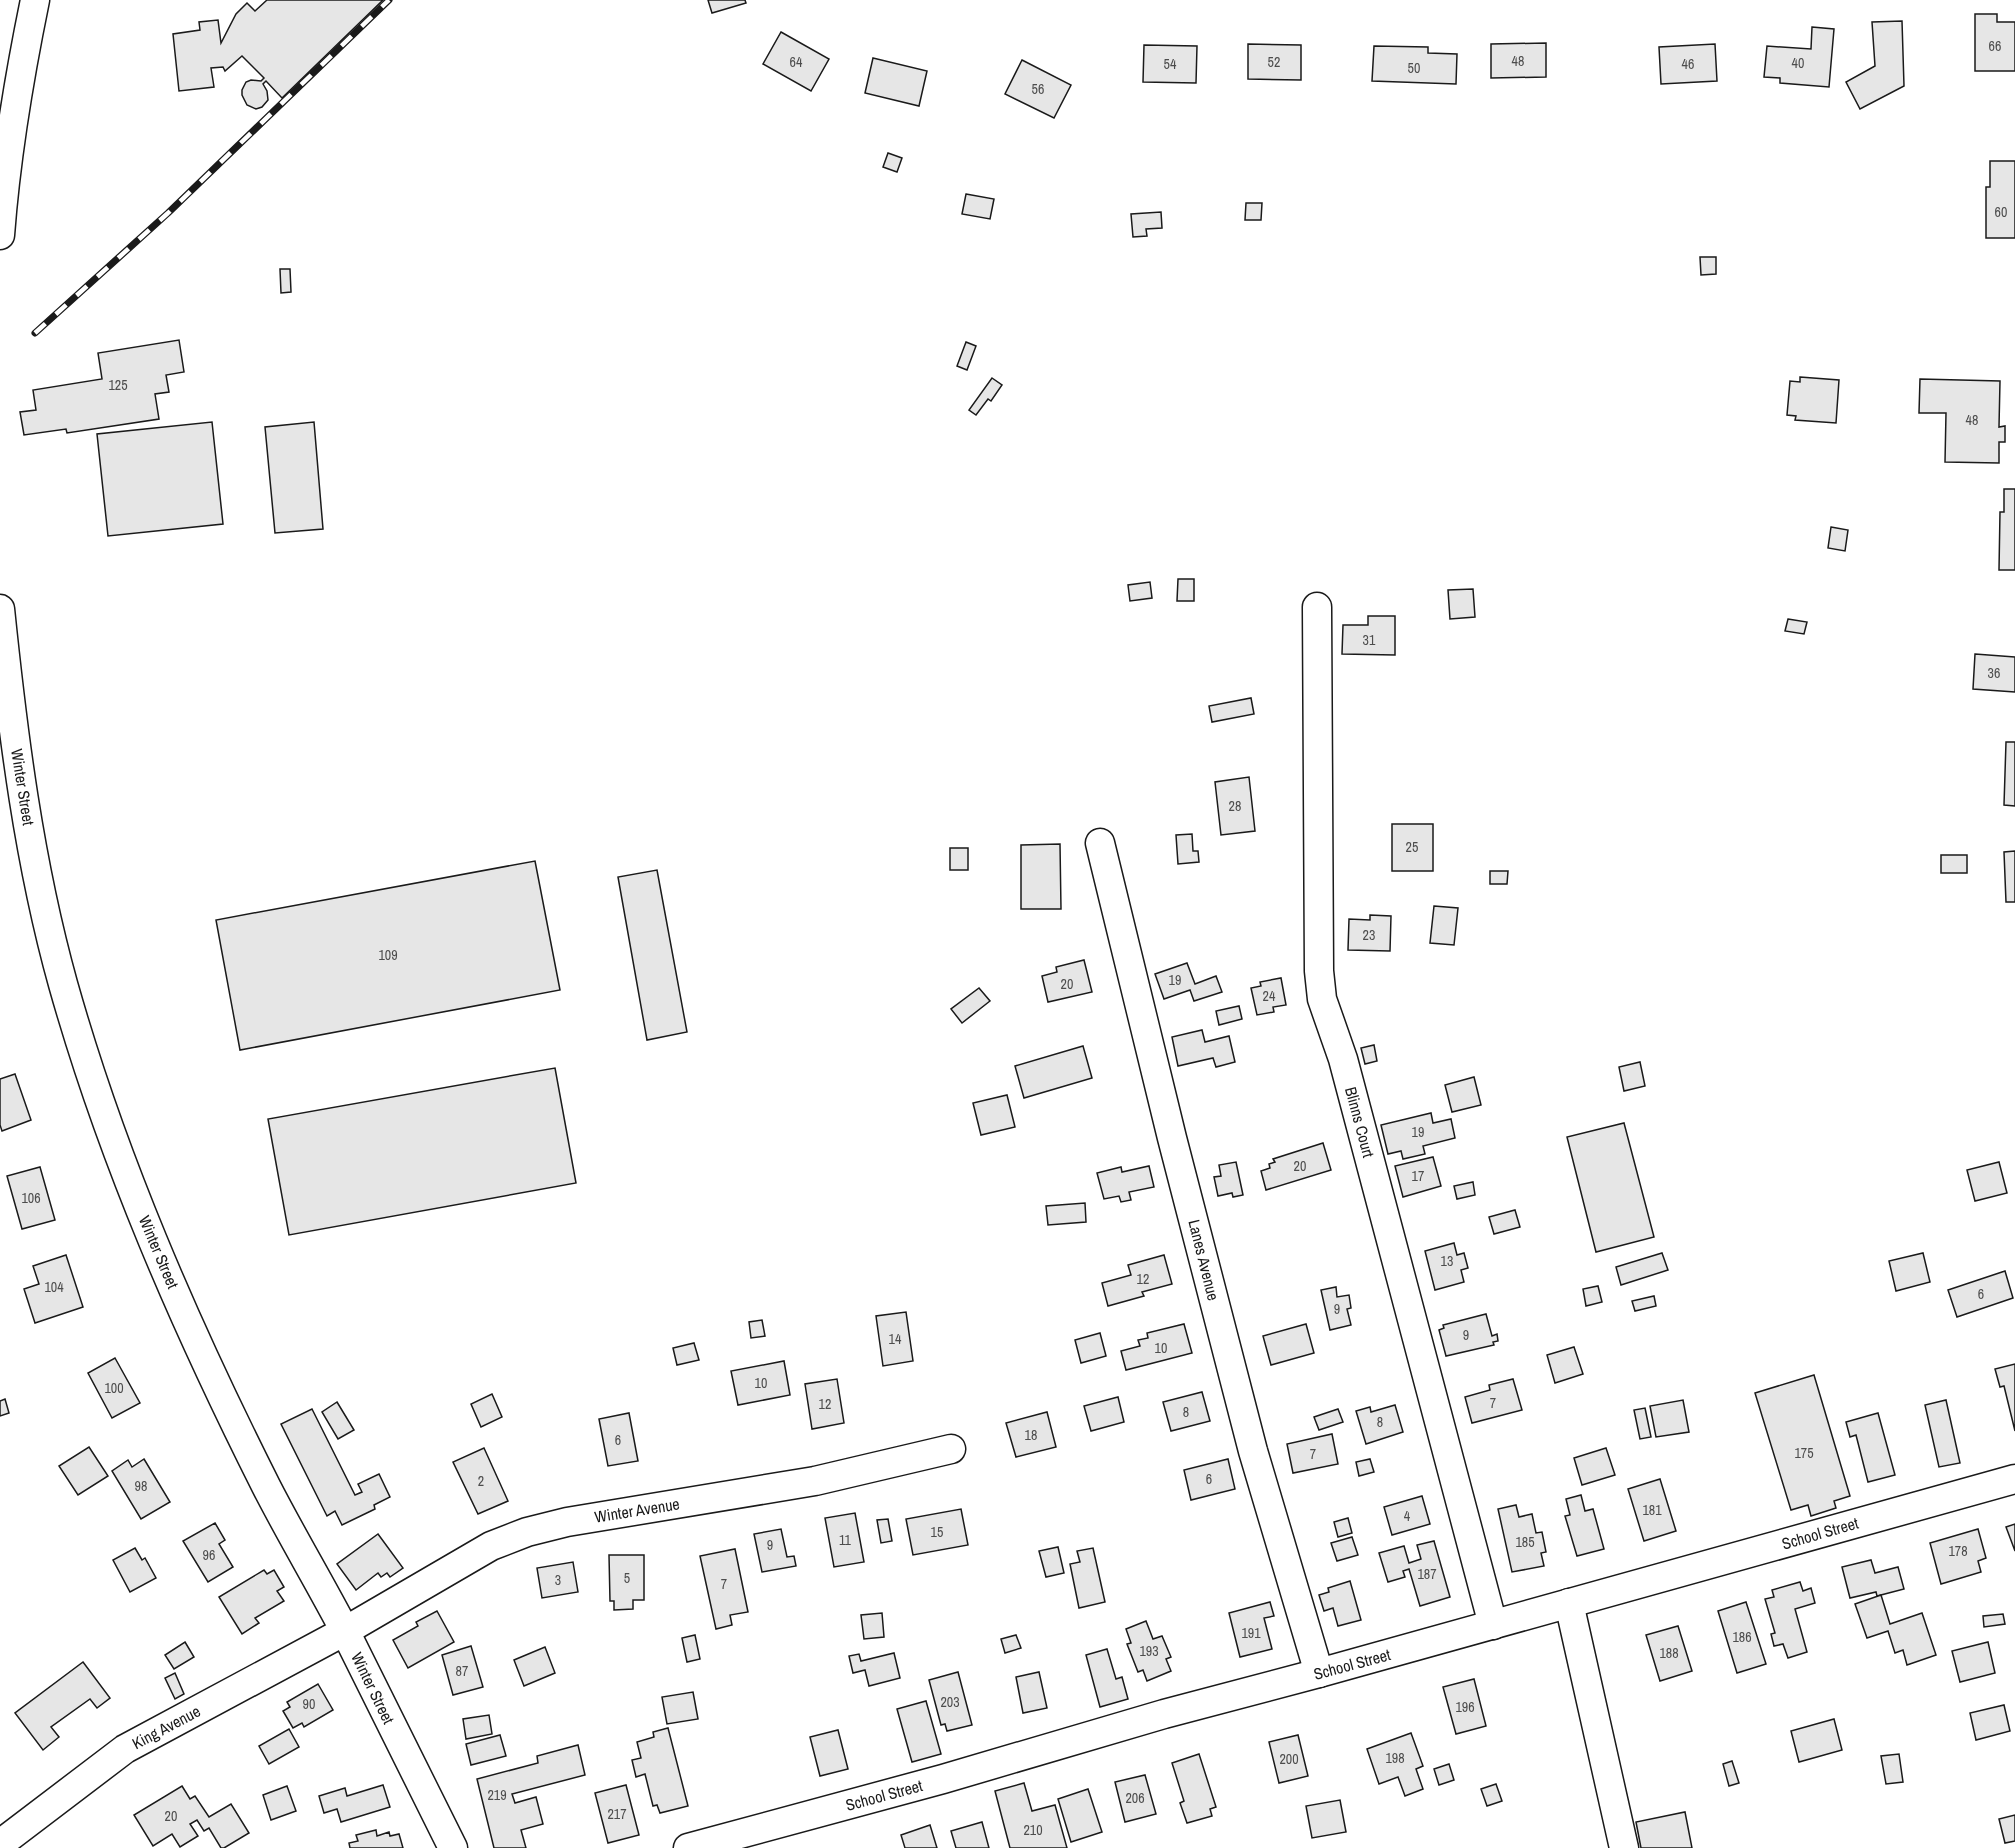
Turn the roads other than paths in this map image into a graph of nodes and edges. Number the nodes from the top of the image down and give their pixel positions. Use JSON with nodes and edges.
{"nodes":[{"id":1,"x":35,"y":0,"type":"edge"},
{"id":2,"x":0,"y":235,"type":"edge"},
{"id":3,"x":1317,"y":607,"type":"dead end"},
{"id":4,"x":0,"y":609,"type":"edge"},
{"id":5,"x":1100,"y":843,"type":"dead end"},
{"id":6,"x":951,"y":1449,"type":"dead end"},
{"id":7,"x":2015,"y":1479,"type":"edge"},
{"id":8,"x":1569,"y":1603,"type":"junction"},
{"id":9,"x":1492,"y":1625,"type":"junction"},
{"id":10,"x":345,"y":1631,"type":"junction"},
{"id":11,"x":1318,"y":1673,"type":"junction"},
{"id":12,"x":0,"y":1844,"type":"edge"},
{"id":13,"x":453,"y":1848,"type":"edge"},
{"id":14,"x":688,"y":1848,"type":"edge"},
{"id":15,"x":1624,"y":1848,"type":"edge"}],
"edges":[{"from":1,"to":2,"type":"street"},
{"from":3,"to":9,"type":"street","name":"Blinns Court"},
{"from":4,"to":10,"type":"street","name":"Winter Street"},
{"from":5,"to":11,"type":"street","name":"Lanes Avenue"},
{"from":6,"to":10,"type":"street","name":"Winter Avenue"},
{"from":7,"to":8,"type":"street","name":"School Street"},
{"from":8,"to":9,"type":"street","name":"School Street"},
{"from":8,"to":15,"type":"street"},
{"from":9,"to":11,"type":"street","name":"School Street"},
{"from":10,"to":12,"type":"street","name":"King Avenue"},
{"from":10,"to":13,"type":"street","name":"Winter Street"},
{"from":11,"to":14,"type":"street","name":"School Street"}]}
